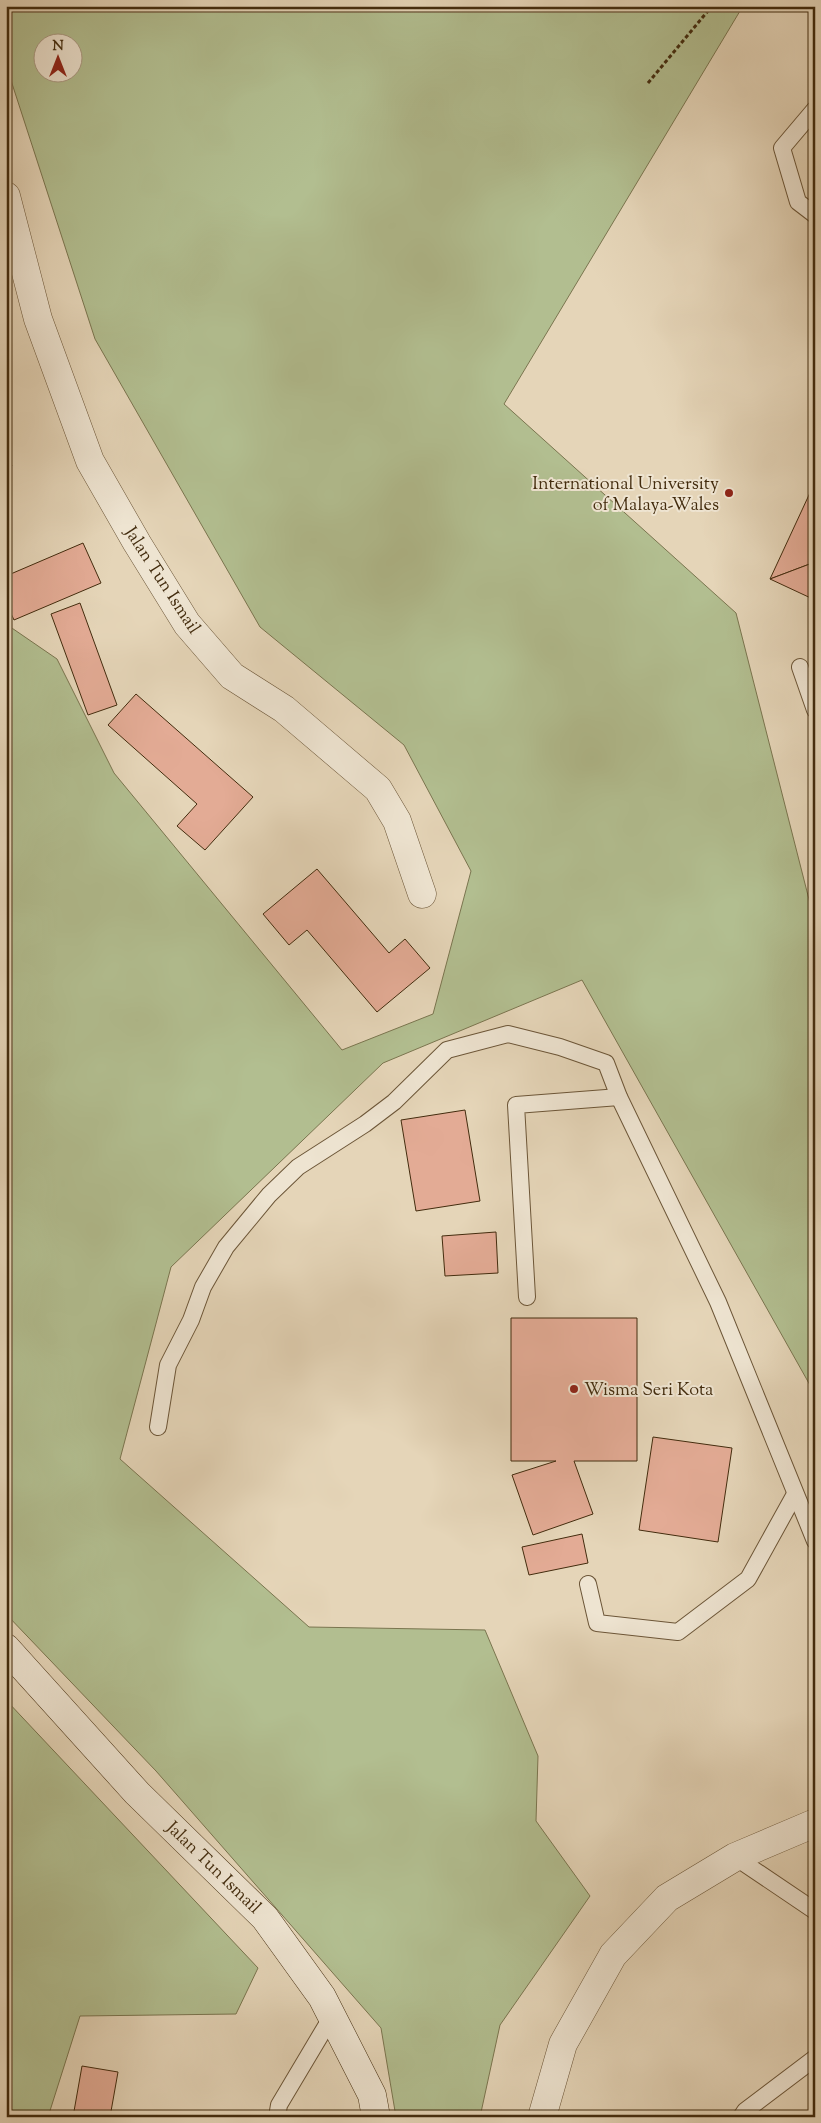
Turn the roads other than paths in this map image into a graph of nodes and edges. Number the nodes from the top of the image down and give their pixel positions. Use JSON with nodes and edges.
{"nodes":[{"id":1,"x":815,"y":109,"type":"edge"},
{"id":2,"x":6,"y":196,"type":"edge"},
{"id":3,"x":815,"y":215,"type":"edge"},
{"id":4,"x":800,"y":667,"type":"dead end"},
{"id":5,"x":815,"y":710,"type":"edge"},
{"id":6,"x":422,"y":894,"type":"dead end"},
{"id":7,"x":619,"y":1097,"type":"junction"},
{"id":8,"x":527,"y":1297,"type":"dead end"},
{"id":9,"x":158,"y":1428,"type":"dead end"},
{"id":10,"x":795,"y":1494,"type":"junction"},
{"id":11,"x":815,"y":1540,"type":"edge"},
{"id":12,"x":588,"y":1584,"type":"dead end"},
{"id":13,"x":6,"y":1648,"type":"edge"},
{"id":14,"x":815,"y":1823,"type":"edge"},
{"id":15,"x":734,"y":1857,"type":"junction"},
{"id":16,"x":815,"y":1911,"type":"edge"},
{"id":17,"x":332,"y":2016,"type":"junction"},
{"id":18,"x":815,"y":2058,"type":"edge"},
{"id":19,"x":277,"y":2117,"type":"edge"},
{"id":20,"x":376,"y":2117,"type":"edge"},
{"id":21,"x":542,"y":2117,"type":"edge"},
{"id":22,"x":741,"y":2117,"type":"edge"}],
"edges":[{"from":1,"to":3,"type":"lane"},
{"from":2,"to":6,"type":"street","name":"Jalan Tun Ismail"},
{"from":4,"to":5,"type":"lane"},
{"from":7,"to":8,"type":"lane"},
{"from":7,"to":9,"type":"lane"},
{"from":7,"to":10,"type":"lane"},
{"from":10,"to":11,"type":"lane"},
{"from":10,"to":12,"type":"lane"},
{"from":13,"to":17,"type":"street","name":"Jalan Tun Ismail"},
{"from":14,"to":15,"type":"street"},
{"from":15,"to":16,"type":"lane"},
{"from":15,"to":21,"type":"street"},
{"from":17,"to":19,"type":"lane"},
{"from":17,"to":20,"type":"street","name":"Jalan Tun Ismail"},
{"from":18,"to":22,"type":"lane"}]}
